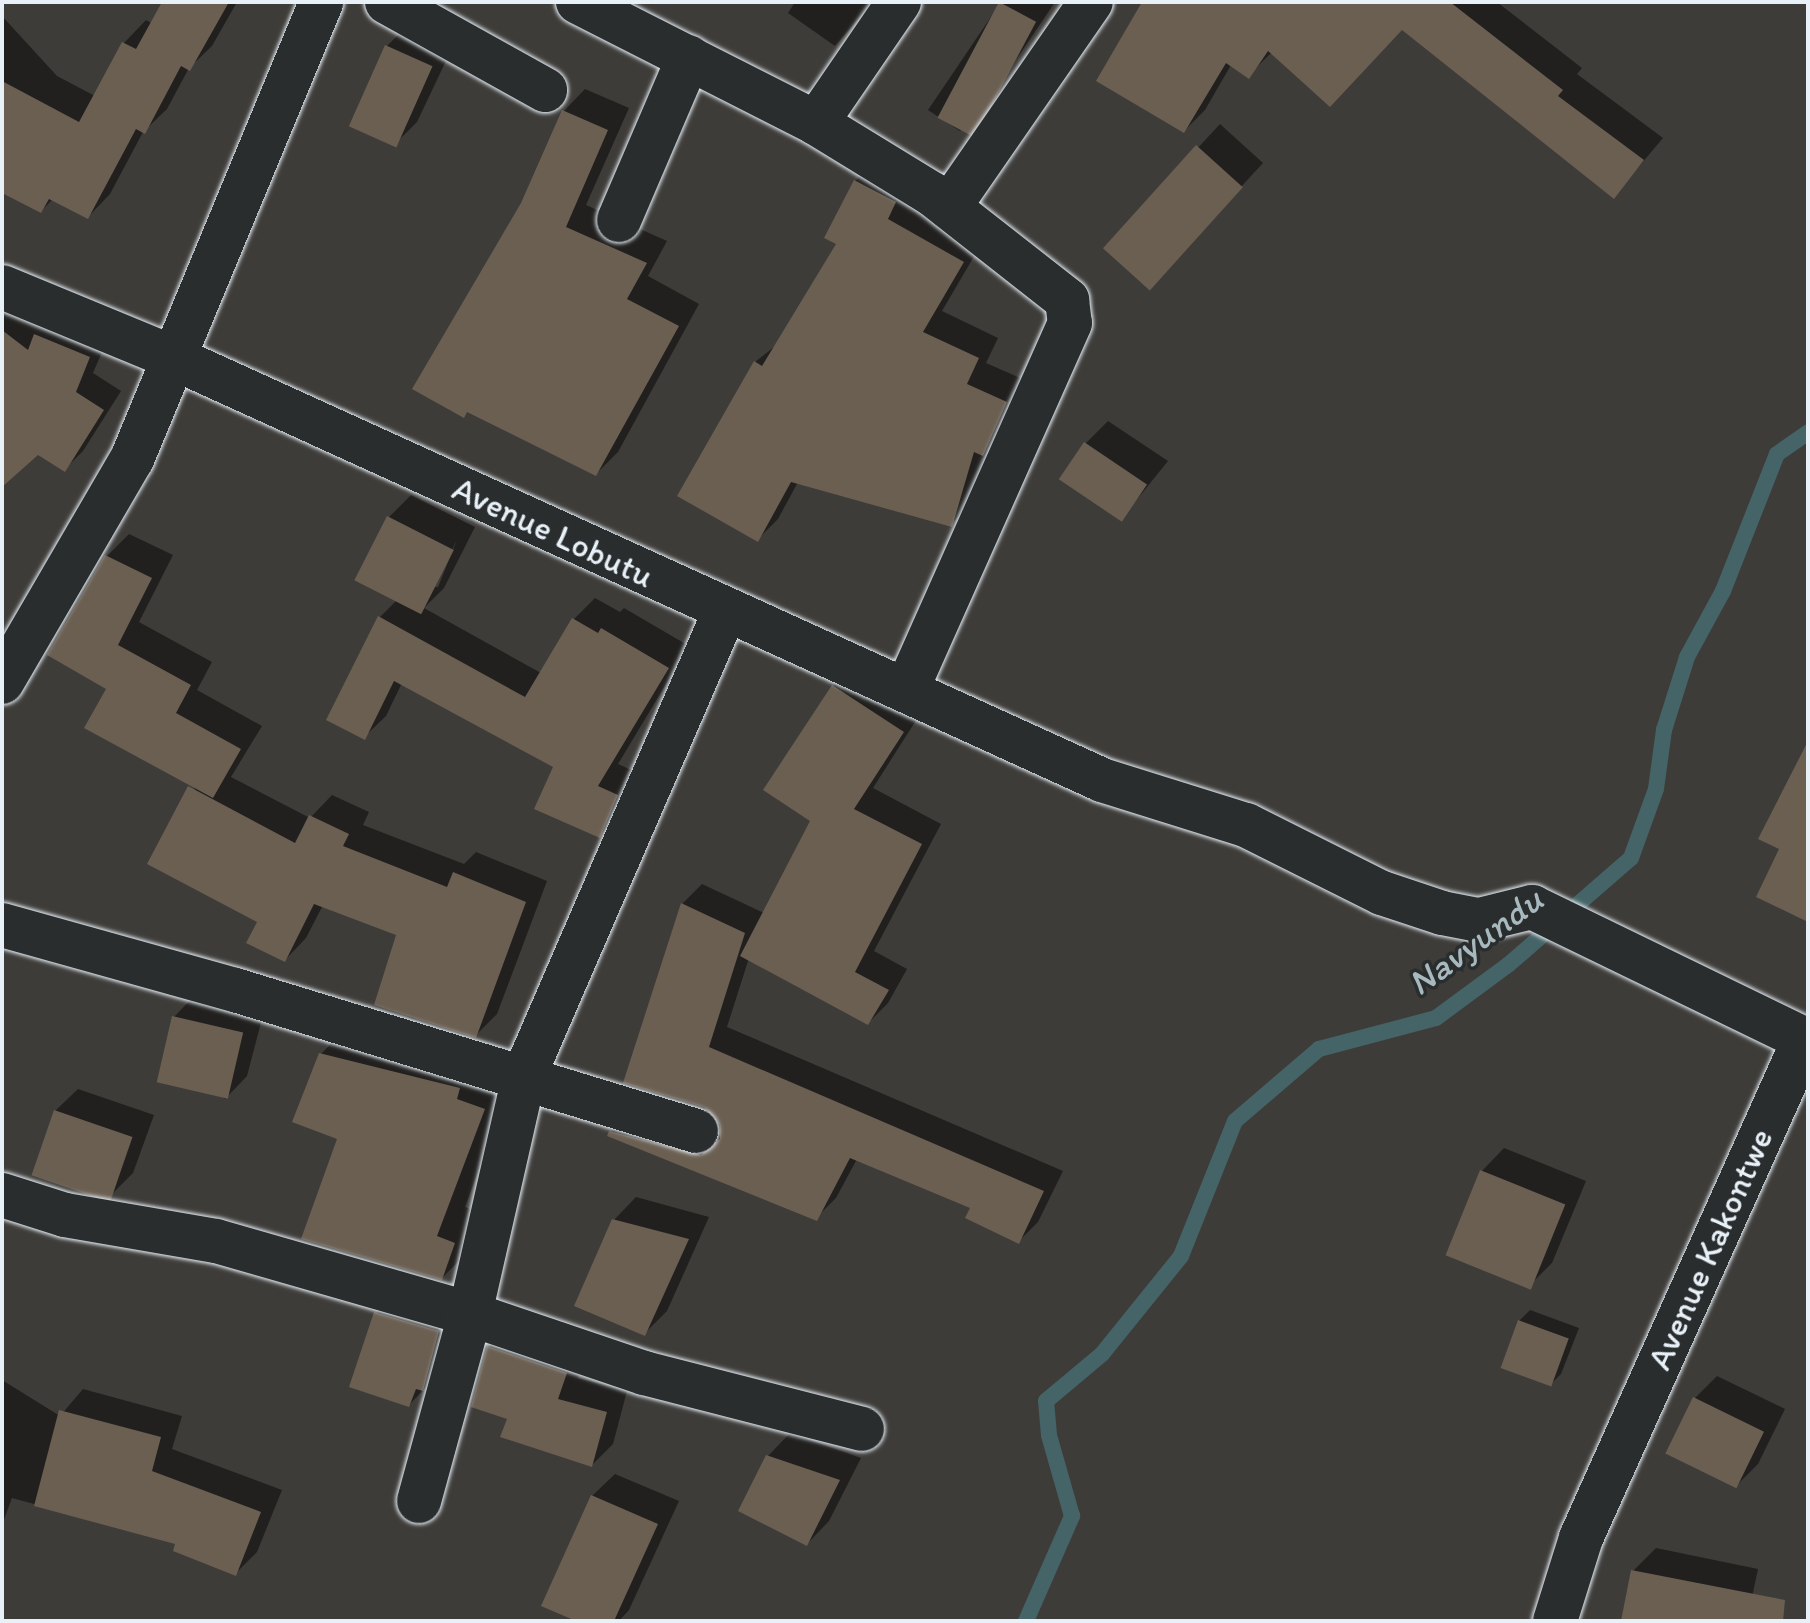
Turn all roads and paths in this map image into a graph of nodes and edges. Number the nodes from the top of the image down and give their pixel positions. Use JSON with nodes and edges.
{"nodes":[{"id":1,"x":321,"y":2,"type":"edge"},
{"id":2,"x":387,"y":2,"type":"edge"},
{"id":3,"x":578,"y":2,"type":"edge"},
{"id":4,"x":899,"y":2,"type":"edge"},
{"id":5,"x":1091,"y":2,"type":"edge"},
{"id":6,"x":689,"y":57,"type":"junction"},
{"id":7,"x":545,"y":90,"type":"dead end"},
{"id":8,"x":816,"y":123,"type":"junction"},
{"id":9,"x":949,"y":207,"type":"junction"},
{"id":10,"x":619,"y":220,"type":"dead end"},
{"id":11,"x":2,"y":287,"type":"edge"},
{"id":12,"x":174,"y":358,"type":"junction"},
{"id":13,"x":725,"y":611,"type":"junction"},
{"id":14,"x":2,"y":682,"type":"edge"},
{"id":15,"x":907,"y":689,"type":"junction"},
{"id":16,"x":1532,"y":907,"type":"joint"},
{"id":17,"x":2,"y":925,"type":"edge"},
{"id":18,"x":1806,"y":1040,"type":"edge"},
{"id":19,"x":524,"y":1076,"type":"junction"},
{"id":20,"x":696,"y":1131,"type":"dead end"},
{"id":21,"x":2,"y":1195,"type":"edge"},
{"id":22,"x":470,"y":1314,"type":"junction"},
{"id":23,"x":862,"y":1429,"type":"dead end"},
{"id":24,"x":419,"y":1501,"type":"dead end"},
{"id":25,"x":1555,"y":1621,"type":"edge"}],
"edges":[{"from":1,"to":12,"type":"street"},
{"from":2,"to":7,"type":"street"},
{"from":3,"to":6,"type":"street"},
{"from":4,"to":8,"type":"street"},
{"from":5,"to":9,"type":"street"},
{"from":6,"to":8,"type":"street"},
{"from":6,"to":10,"type":"street"},
{"from":8,"to":9,"type":"street"},
{"from":9,"to":15,"type":"street"},
{"from":11,"to":12,"type":"street","name":"Avenue Lobutu"},
{"from":12,"to":13,"type":"street","name":"Avenue Lobutu"},
{"from":12,"to":14,"type":"street"},
{"from":13,"to":15,"type":"street","name":"Avenue Lobutu"},
{"from":13,"to":19,"type":"street"},
{"from":15,"to":16,"type":"street","name":"Avenue Lobutu"},
{"from":16,"to":18,"type":"street","name":"Avenue Kakontwe"},
{"from":17,"to":19,"type":"street"},
{"from":18,"to":25,"type":"street","name":"Avenue Kakontwe"},
{"from":19,"to":20,"type":"street"},
{"from":19,"to":22,"type":"street"},
{"from":21,"to":22,"type":"street"},
{"from":22,"to":23,"type":"street"},
{"from":22,"to":24,"type":"street"}]}
